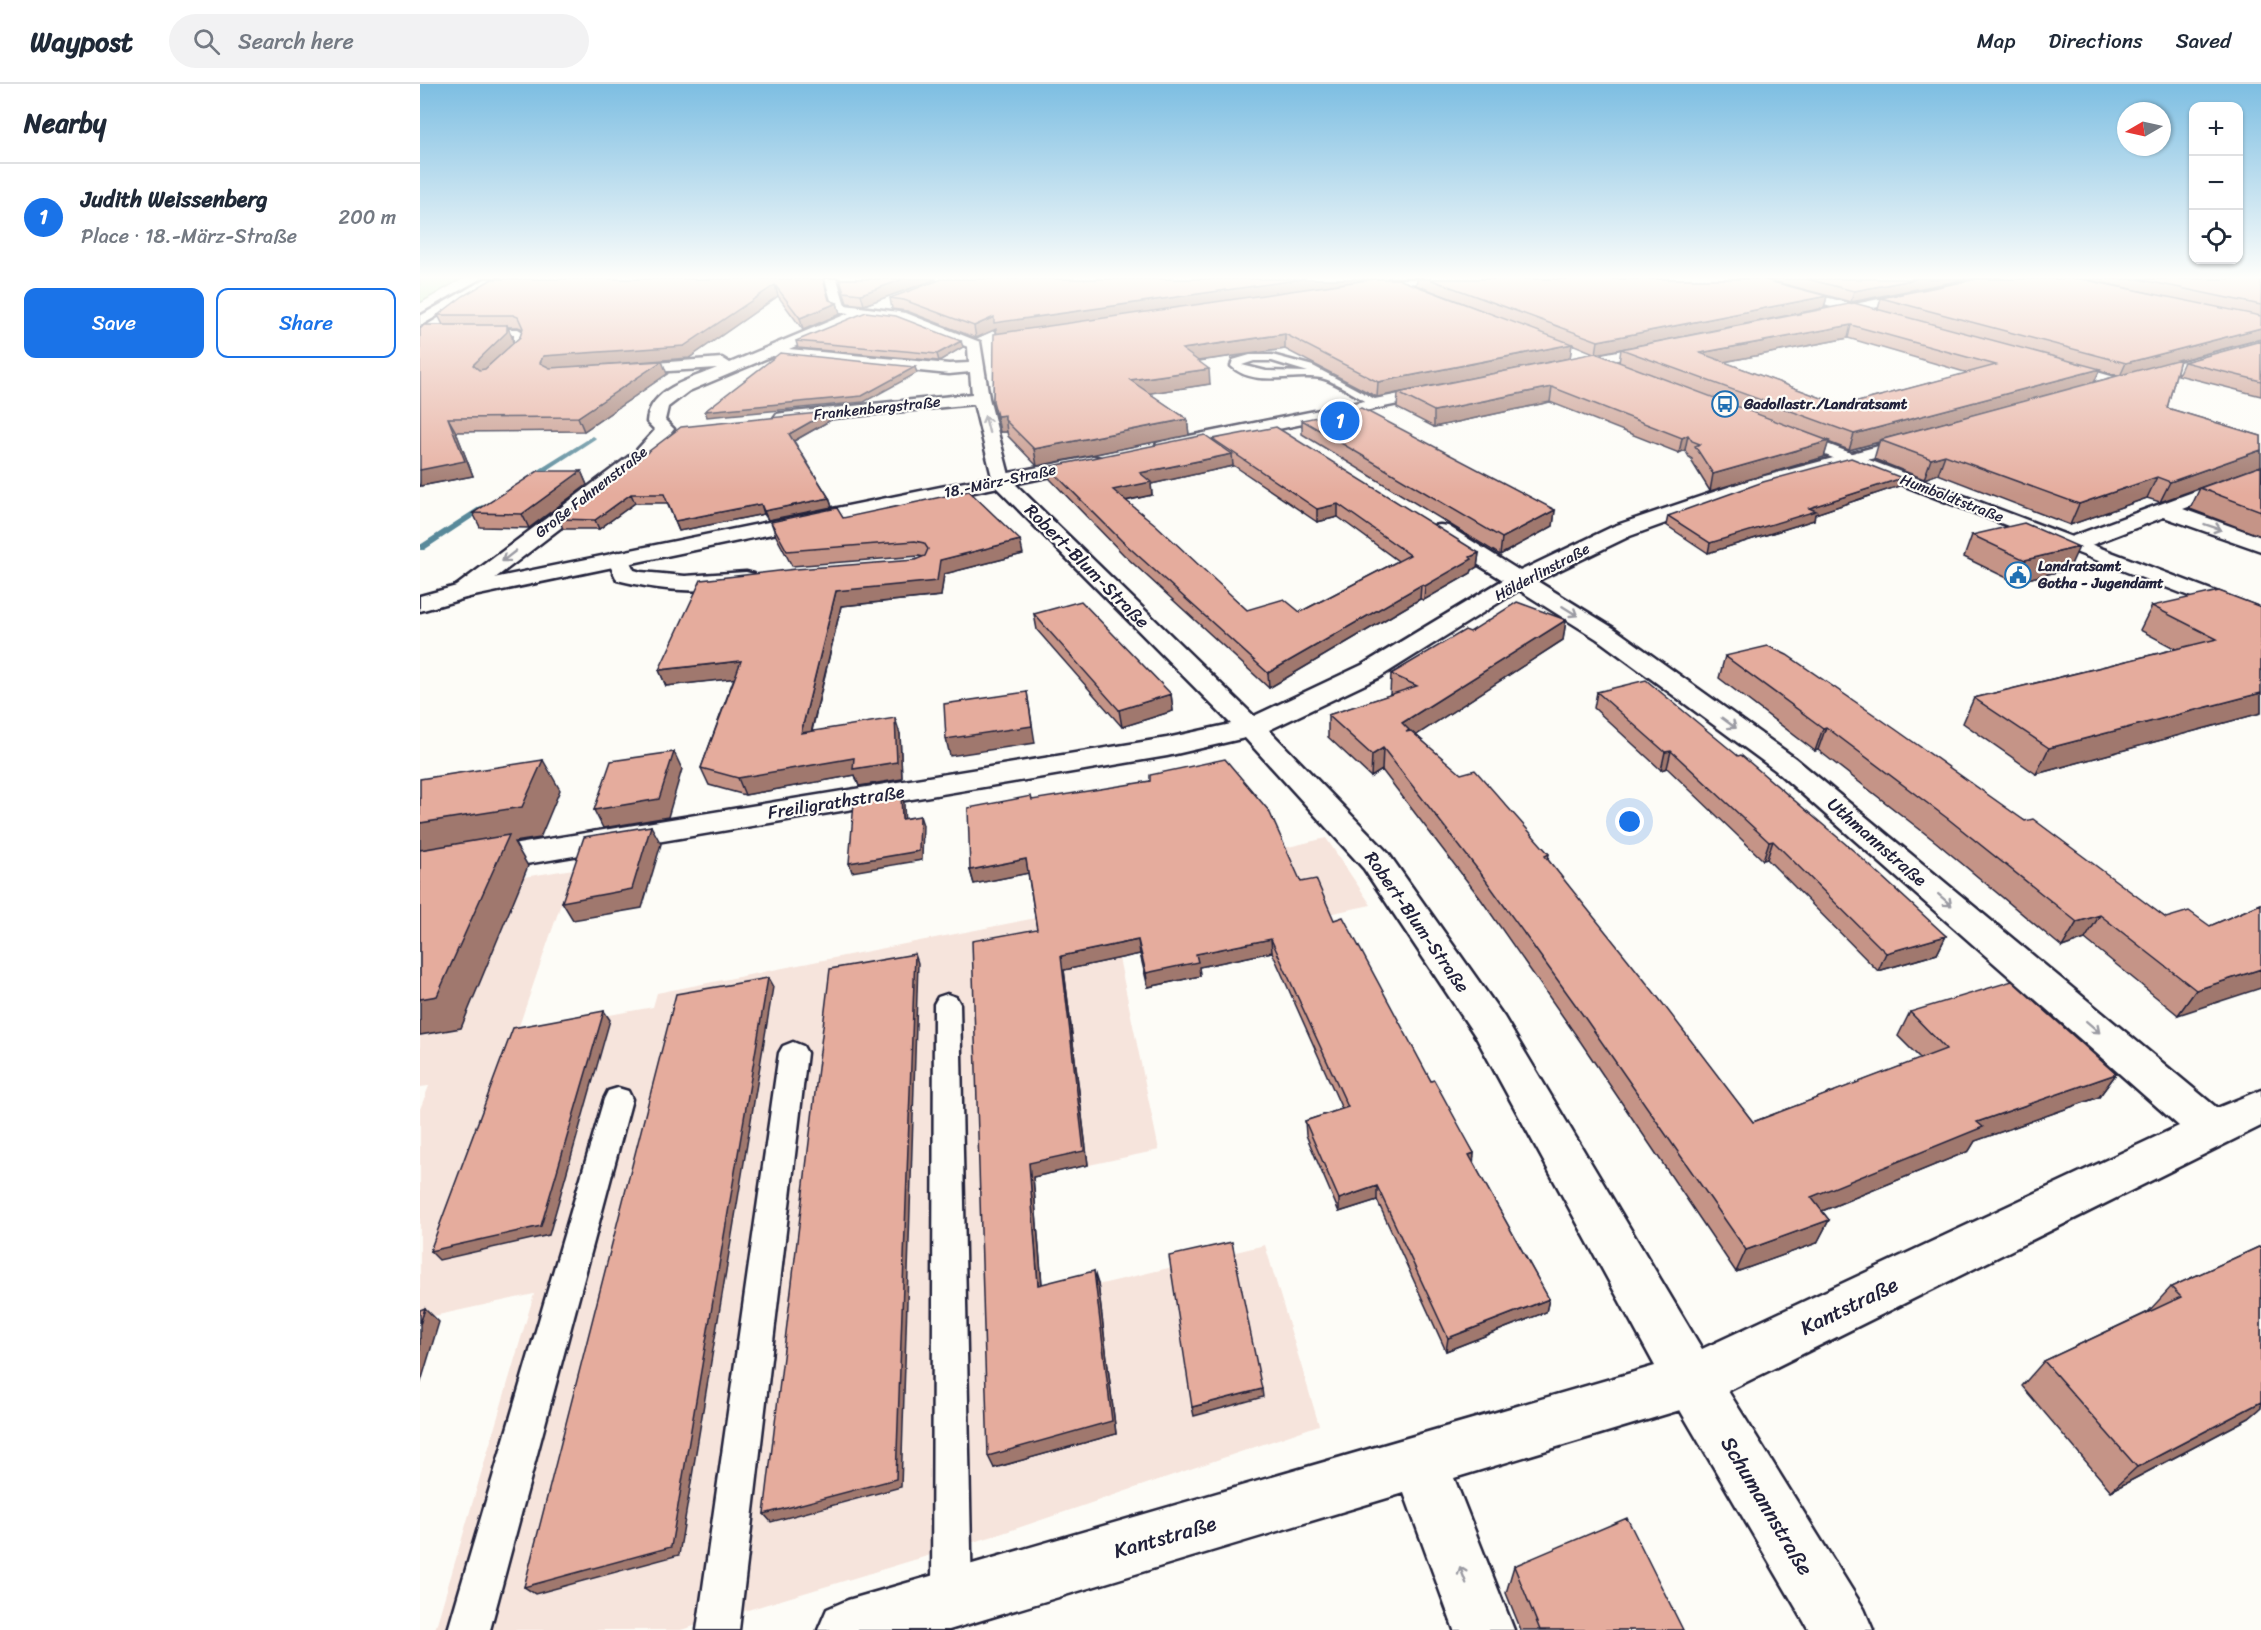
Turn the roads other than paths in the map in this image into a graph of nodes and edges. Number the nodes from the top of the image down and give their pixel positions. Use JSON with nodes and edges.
{"nodes":[{"id":1,"x":515,"y":351,"type":"edge"},
{"id":2,"x":979,"y":351,"type":"edge"},
{"id":3,"x":1571,"y":351,"type":"edge"},
{"id":4,"x":1638,"y":351,"type":"edge"},
{"id":5,"x":2235,"y":351,"type":"edge"},
{"id":6,"x":767,"y":352,"type":"joint"},
{"id":7,"x":1594,"y":360,"type":"junction"},
{"id":8,"x":2041,"y":361,"type":"edge"},
{"id":9,"x":745,"y":362,"type":"junction"},
{"id":10,"x":977,"y":367,"type":"junction"},
{"id":11,"x":495,"y":370,"type":"edge"},
{"id":12,"x":602,"y":370,"type":"edge"},
{"id":13,"x":1541,"y":371,"type":"edge"},
{"id":14,"x":1625,"y":372,"type":"edge"},
{"id":15,"x":1320,"y":375,"type":"junction"},
{"id":16,"x":2119,"y":383,"type":"junction"},
{"id":17,"x":1452,"y":389,"type":"edge"},
{"id":18,"x":2086,"y":392,"type":"edge"},
{"id":19,"x":981,"y":398,"type":"junction"},
{"id":20,"x":1377,"y":404,"type":"junction"},
{"id":21,"x":770,"y":419,"type":"edge"},
{"id":22,"x":1270,"y":425,"type":"junction"},
{"id":23,"x":1767,"y":427,"type":"edge"},
{"id":24,"x":1941,"y":434,"type":"edge"},
{"id":25,"x":1293,"y":439,"type":"edge"},
{"id":26,"x":1142,"y":452,"type":"edge"},
{"id":27,"x":1106,"y":459,"type":"edge"},
{"id":28,"x":1851,"y":459,"type":"junction"},
{"id":29,"x":2259,"y":475,"type":"edge"},
{"id":30,"x":1001,"y":481,"type":"junction"},
{"id":31,"x":2165,"y":510,"type":"junction"},
{"id":32,"x":1421,"y":519,"type":"edge"},
{"id":33,"x":2261,"y":543,"type":"edge"},
{"id":34,"x":2073,"y":544,"type":"junction"},
{"id":35,"x":618,"y":559,"type":"junction"},
{"id":36,"x":766,"y":578,"type":"edge"},
{"id":37,"x":1520,"y":580,"type":"junction"},
{"id":38,"x":464,"y":591,"type":"junction"},
{"id":39,"x":422,"y":601,"type":"edge"},
{"id":40,"x":2261,"y":617,"type":"edge"},
{"id":41,"x":1251,"y":728,"type":"junction"},
{"id":42,"x":420,"y":870,"type":"edge"},
{"id":43,"x":947,"y":1004,"type":"dead end"},
{"id":44,"x":793,"y":1053,"type":"dead end"},
{"id":45,"x":618,"y":1099,"type":"dead end"},
{"id":46,"x":2261,"y":1107,"type":"edge"},
{"id":47,"x":2214,"y":1131,"type":"junction"},
{"id":48,"x":1692,"y":1381,"type":"junction"},
{"id":49,"x":1420,"y":1462,"type":"junction"},
{"id":50,"x":924,"y":1614,"type":"edge"},
{"id":51,"x":470,"y":1630,"type":"edge"},
{"id":52,"x":718,"y":1630,"type":"edge"},
{"id":53,"x":849,"y":1630,"type":"edge"},
{"id":54,"x":1484,"y":1630,"type":"edge"},
{"id":55,"x":1843,"y":1630,"type":"edge"}],
"edges":[{"from":1,"to":11,"type":"lane"},
{"from":2,"to":10,"type":"street"},
{"from":3,"to":7,"type":"street"},
{"from":4,"to":7,"type":"street"},
{"from":5,"to":16,"type":"street"},
{"from":6,"to":9,"type":"street","name":"Große Fahnenstraße"},
{"from":6,"to":10,"type":"street"},
{"from":7,"to":13,"type":"street"},
{"from":7,"to":14,"type":"street"},
{"from":8,"to":16,"type":"street"},
{"from":9,"to":12,"type":"street"},
{"from":9,"to":38,"type":"street","name":"Große Fahnenstraße","one_way":true},
{"from":10,"to":19,"type":"street"},
{"from":15,"to":15,"type":"lane"},
{"from":15,"to":20,"type":"lane"},
{"from":16,"to":18,"type":"street"},
{"from":17,"to":20,"type":"street"},
{"from":19,"to":21,"type":"street","name":"Frankenbergstraße"},
{"from":30,"to":19,"type":"street","one_way":true},
{"from":20,"to":22,"type":"street"},
{"from":22,"to":25,"type":"street"},
{"from":22,"to":26,"type":"street"},
{"from":23,"to":28,"type":"street","name":"Humboldtstraße"},
{"from":24,"to":28,"type":"street","name":"Hölderlinstraße"},
{"from":27,"to":30,"type":"street","name":"18.-März-Straße"},
{"from":28,"to":34,"type":"street","name":"Humboldtstraße"},
{"from":28,"to":37,"type":"street","name":"Hölderlinstraße"},
{"from":29,"to":31,"type":"street"},
{"from":30,"to":35,"type":"street","name":"18.-März-Straße"},
{"from":30,"to":41,"type":"street","name":"Robert-Blum-Straße"},
{"from":31,"to":33,"type":"street","one_way":true},
{"from":31,"to":34,"type":"street"},
{"from":32,"to":37,"type":"street","name":"Uthmannstraße"},
{"from":34,"to":40,"type":"street","name":"Humboldtstraße"},
{"from":35,"to":36,"type":"street"},
{"from":35,"to":38,"type":"street","name":"18.-März-Straße"},
{"from":37,"to":41,"type":"street","name":"Hölderlinstraße"},
{"from":37,"to":47,"type":"street","name":"Uthmannstraße","one_way":true},
{"from":38,"to":39,"type":"street","name":"18.-März-Straße"},
{"from":41,"to":42,"type":"street","name":"Freiligrathstraße"},
{"from":41,"to":48,"type":"street","name":"Robert-Blum-Straße"},
{"from":43,"to":50,"type":"lane"},
{"from":44,"to":52,"type":"lane"},
{"from":45,"to":51,"type":"lane"},
{"from":46,"to":47,"type":"street","name":"Kantstraße"},
{"from":47,"to":48,"type":"street","name":"Kantstraße"},
{"from":48,"to":49,"type":"street","name":"Kantstraße"},
{"from":48,"to":55,"type":"street","name":"Schumannstraße"},
{"from":49,"to":50,"type":"street","name":"Kantstraße"},
{"from":54,"to":49,"type":"street","one_way":true},
{"from":50,"to":53,"type":"street","name":"Kantstraße"}]}
